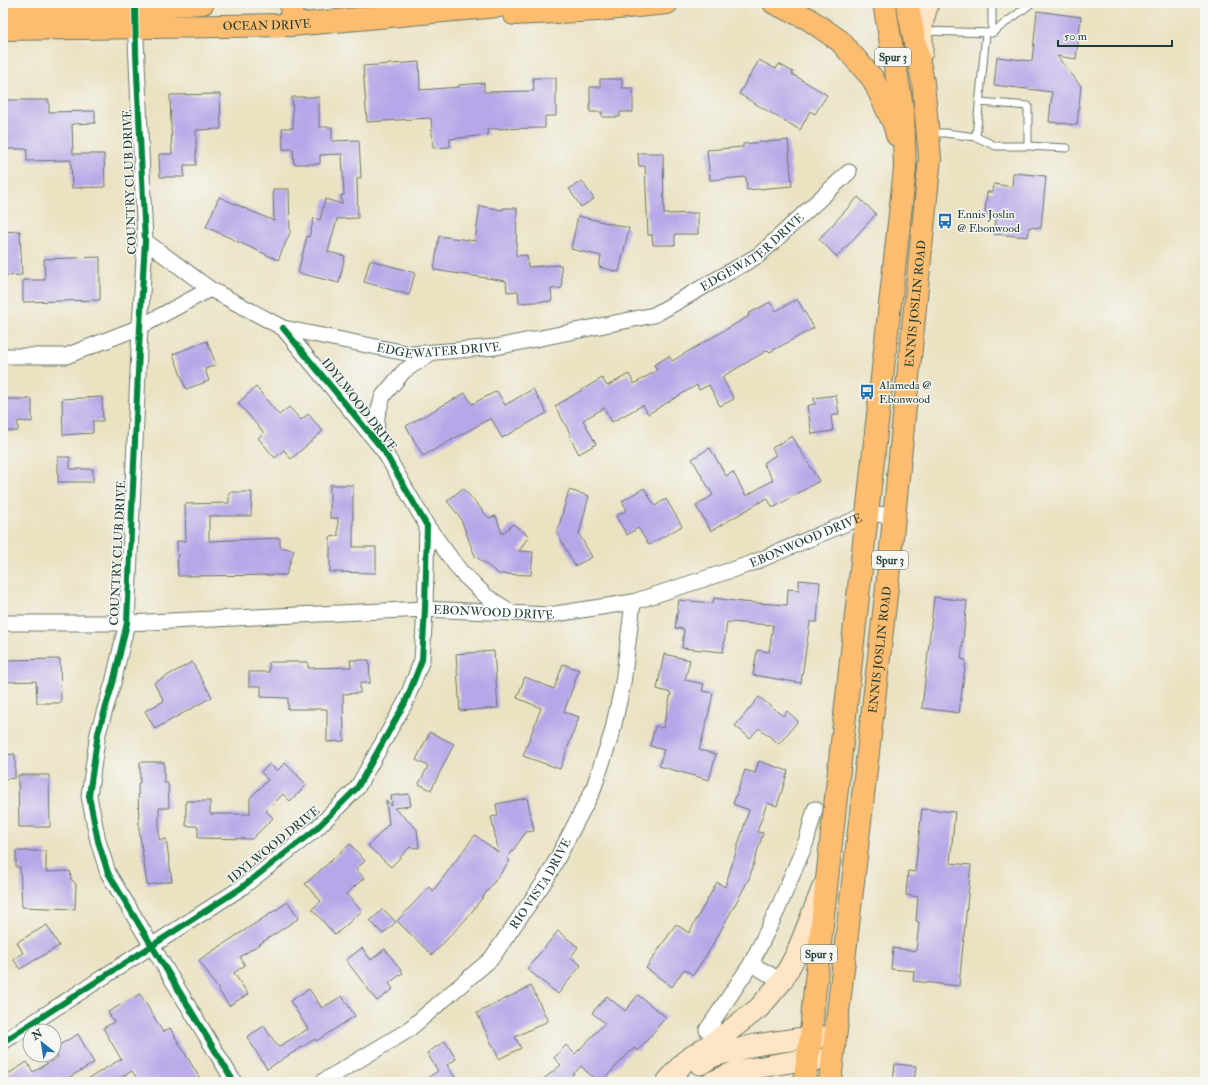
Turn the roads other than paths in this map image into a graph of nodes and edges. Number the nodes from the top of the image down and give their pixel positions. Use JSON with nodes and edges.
{"nodes":[{"id":1,"x":196,"y":3,"type":"edge"},
{"id":2,"x":291,"y":3,"type":"edge"},
{"id":3,"x":667,"y":3,"type":"edge"},
{"id":4,"x":774,"y":3,"type":"edge"},
{"id":5,"x":884,"y":3,"type":"edge"},
{"id":6,"x":907,"y":3,"type":"edge"},
{"id":7,"x":928,"y":3,"type":"edge"},
{"id":8,"x":1032,"y":3,"type":"edge"},
{"id":9,"x":518,"y":4,"type":"edge"},
{"id":10,"x":994,"y":4,"type":"edge"},
{"id":11,"x":3,"y":9,"type":"edge"},
{"id":12,"x":361,"y":11,"type":"edge"},
{"id":13,"x":415,"y":14,"type":"junction"},
{"id":14,"x":135,"y":18,"type":"junction"},
{"id":15,"x":292,"y":25,"type":"junction"},
{"id":16,"x":189,"y":27,"type":"junction"},
{"id":17,"x":3,"y":29,"type":"edge"},
{"id":18,"x":922,"y":31,"type":"junction"},
{"id":19,"x":989,"y":33,"type":"junction"},
{"id":20,"x":923,"y":82,"type":"junction"},
{"id":21,"x":979,"y":102,"type":"junction"},
{"id":22,"x":928,"y":133,"type":"junction"},
{"id":23,"x":976,"y":137,"type":"junction"},
{"id":24,"x":1028,"y":146,"type":"junction"},
{"id":25,"x":1067,"y":148,"type":"dead end"},
{"id":26,"x":905,"y":168,"type":"junction"},
{"id":27,"x":849,"y":172,"type":"dead end"},
{"id":28,"x":145,"y":241,"type":"junction"},
{"id":29,"x":210,"y":289,"type":"junction"},
{"id":30,"x":140,"y":327,"type":"junction"},
{"id":31,"x":283,"y":328,"type":"junction"},
{"id":32,"x":432,"y":352,"type":"junction"},
{"id":33,"x":3,"y":356,"type":"edge"},
{"id":34,"x":376,"y":441,"type":"junction"},
{"id":35,"x":868,"y":514,"type":"junction"},
{"id":36,"x":894,"y":515,"type":"junction"},
{"id":37,"x":427,"y":526,"type":"junction"},
{"id":38,"x":633,"y":602,"type":"junction"},
{"id":39,"x":425,"y":609,"type":"junction"},
{"id":40,"x":512,"y":613,"type":"junction"},
{"id":41,"x":3,"y":623,"type":"edge"},
{"id":42,"x":127,"y":623,"type":"junction"},
{"id":43,"x":815,"y":809,"type":"dead end"},
{"id":44,"x":828,"y":871,"type":"junction"},
{"id":45,"x":152,"y":945,"type":"junction"},
{"id":46,"x":751,"y":964,"type":"junction"},
{"id":47,"x":782,"y":981,"type":"junction"},
{"id":48,"x":707,"y":1030,"type":"dead end"},
{"id":49,"x":811,"y":1037,"type":"junction"},
{"id":50,"x":835,"y":1037,"type":"junction"},
{"id":51,"x":3,"y":1042,"type":"edge"},
{"id":52,"x":808,"y":1059,"type":"junction"},
{"id":53,"x":832,"y":1060,"type":"junction"},
{"id":54,"x":234,"y":1082,"type":"edge"},
{"id":55,"x":322,"y":1082,"type":"edge"},
{"id":56,"x":669,"y":1082,"type":"edge"},
{"id":57,"x":712,"y":1082,"type":"edge"},
{"id":58,"x":804,"y":1082,"type":"edge"},
{"id":59,"x":830,"y":1082,"type":"edge"}],
"edges":[{"from":1,"to":14,"type":"main road","name":"OCEAN DRIVE"},
{"from":1,"to":16,"type":"main road"},
{"from":2,"to":15,"type":"main road"},
{"from":3,"to":13,"type":"main road"},
{"from":4,"to":26,"type":"main road"},
{"from":5,"to":26,"type":"main road","number":"Spur 3"},
{"from":6,"to":20,"type":"main road","name":"ENNIS JOSLIN ROAD","number":"Spur 3"},
{"from":7,"to":18,"type":"main road"},
{"from":8,"to":19,"type":"lane"},
{"from":9,"to":13,"type":"main road","name":"OCEAN DRIVE"},
{"from":10,"to":19,"type":"lane"},
{"from":11,"to":14,"type":"main road","name":"OCEAN DRIVE"},
{"from":12,"to":13,"type":"main road","name":"OCEAN DRIVE"},
{"from":12,"to":15,"type":"main road","name":"OCEAN DRIVE"},
{"from":14,"to":16,"type":"main road","name":"OCEAN DRIVE"},
{"from":14,"to":17,"type":"main road","name":"OCEAN DRIVE"},
{"from":14,"to":28,"type":"street","name":"COUNTRY CLUB DRIVE"},
{"from":15,"to":16,"type":"main road","name":"OCEAN DRIVE"},
{"from":18,"to":19,"type":"lane"},
{"from":18,"to":20,"type":"main road"},
{"from":19,"to":21,"type":"lane"},
{"from":20,"to":22,"type":"main road","name":"ENNIS JOSLIN ROAD","number":"Spur 3"},
{"from":21,"to":23,"type":"lane"},
{"from":21,"to":24,"type":"lane"},
{"from":22,"to":23,"type":"lane"},
{"from":22,"to":36,"type":"main road","name":"ENNIS JOSLIN ROAD","number":"Spur 3"},
{"from":23,"to":24,"type":"lane"},
{"from":24,"to":25,"type":"lane"},
{"from":26,"to":35,"type":"main road","number":"Spur 3"},
{"from":27,"to":32,"type":"street","name":"EDGEWATER DRIVE"},
{"from":28,"to":29,"type":"street","name":"EDGEWATER DRIVE"},
{"from":28,"to":30,"type":"street","name":"COUNTRY CLUB DRIVE"},
{"from":29,"to":30,"type":"street"},
{"from":29,"to":31,"type":"street","name":"EDGEWATER DRIVE"},
{"from":30,"to":33,"type":"street"},
{"from":30,"to":42,"type":"street","name":"COUNTRY CLUB DRIVE"},
{"from":31,"to":32,"type":"street","name":"EDGEWATER DRIVE"},
{"from":31,"to":34,"type":"street","name":"IDYLWOOD DRIVE"},
{"from":32,"to":34,"type":"street"},
{"from":34,"to":37,"type":"street","name":"IDYLWOOD DRIVE"},
{"from":35,"to":36,"type":"street","name":"EBONWOOD DRIVE"},
{"from":35,"to":38,"type":"street","name":"EBONWOOD DRIVE"},
{"from":35,"to":44,"type":"main road","number":"Spur 3"},
{"from":36,"to":50,"type":"main road","name":"ENNIS JOSLIN ROAD","number":"Spur 3"},
{"from":37,"to":39,"type":"street","name":"IDYLWOOD DRIVE"},
{"from":37,"to":40,"type":"street"},
{"from":38,"to":40,"type":"street","name":"EBONWOOD DRIVE"},
{"from":38,"to":55,"type":"street","name":"RIO VISTA DRIVE"},
{"from":39,"to":40,"type":"street","name":"EBONWOOD DRIVE"},
{"from":39,"to":42,"type":"street","name":"EBONWOOD DRIVE"},
{"from":39,"to":45,"type":"street","name":"IDYLWOOD DRIVE"},
{"from":41,"to":42,"type":"street","name":"EBONWOOD DRIVE"},
{"from":42,"to":45,"type":"street","name":"COUNTRY CLUB DRIVE"},
{"from":43,"to":46,"type":"street"},
{"from":44,"to":47,"type":"main road"},
{"from":44,"to":49,"type":"main road","number":"Spur 3"},
{"from":45,"to":51,"type":"street","name":"IDYLWOOD DRIVE"},
{"from":45,"to":54,"type":"street","name":"COUNTRY CLUB DRIVE"},
{"from":46,"to":47,"type":"street"},
{"from":46,"to":48,"type":"street"},
{"from":47,"to":56,"type":"main road"},
{"from":49,"to":50,"type":"main road"},
{"from":49,"to":52,"type":"main road","number":"Spur 3"},
{"from":49,"to":56,"type":"main road"},
{"from":50,"to":53,"type":"main road","name":"ENNIS JOSLIN ROAD","number":"Spur 3"},
{"from":52,"to":53,"type":"main road"},
{"from":52,"to":57,"type":"main road"},
{"from":52,"to":58,"type":"main road","number":"Spur 3"},
{"from":53,"to":59,"type":"main road","name":"ENNIS JOSLIN ROAD","number":"Spur 3"}]}
